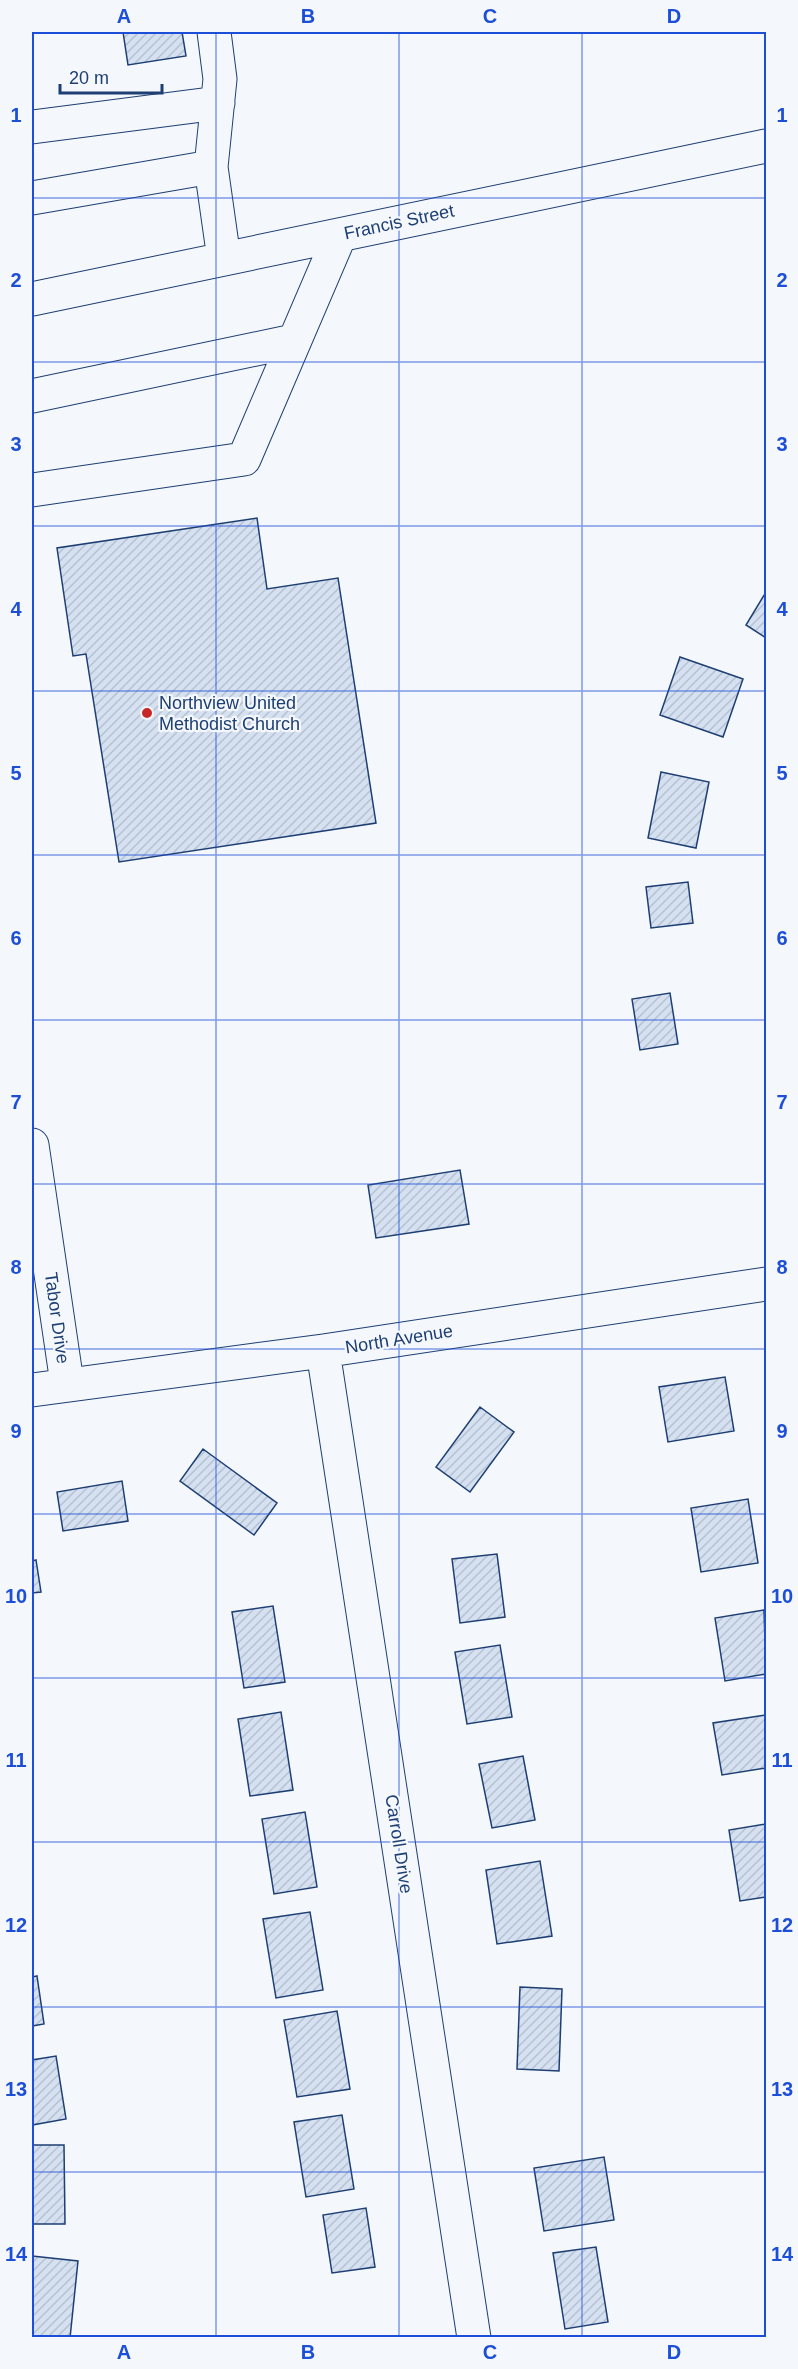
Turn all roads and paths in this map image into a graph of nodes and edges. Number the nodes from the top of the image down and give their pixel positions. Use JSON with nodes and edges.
{"nodes":[{"id":1,"x":214,"y":32,"type":"edge"},
{"id":2,"x":218,"y":103,"type":"junction"},
{"id":3,"x":32,"y":127,"type":"edge"},
{"id":4,"x":766,"y":146,"type":"edge"},
{"id":5,"x":211,"y":167,"type":"junction"},
{"id":6,"x":32,"y":198,"type":"edge"},
{"id":7,"x":339,"y":235,"type":"junction"},
{"id":8,"x":224,"y":259,"type":"junction"},
{"id":9,"x":32,"y":299,"type":"edge"},
{"id":10,"x":294,"y":341,"type":"junction"},
{"id":11,"x":32,"y":396,"type":"edge"},
{"id":12,"x":32,"y":490,"type":"edge"},
{"id":13,"x":32,"y":1145,"type":"edge"},
{"id":14,"x":766,"y":1284,"type":"edge"},
{"id":15,"x":323,"y":1351,"type":"junction"},
{"id":16,"x":67,"y":1383,"type":"junction"},
{"id":17,"x":32,"y":1390,"type":"edge"},
{"id":18,"x":474,"y":2337,"type":"edge"}],
"edges":[{"from":1,"to":2,"type":"street"},
{"from":2,"to":3,"type":"street"},
{"from":2,"to":5,"type":"street"},
{"from":4,"to":7,"type":"street","name":"Francis Street"},
{"from":5,"to":6,"type":"street"},
{"from":5,"to":8,"type":"street"},
{"from":7,"to":8,"type":"street","name":"Francis Street"},
{"from":7,"to":10,"type":"street"},
{"from":8,"to":9,"type":"street","name":"Francis Street"},
{"from":10,"to":11,"type":"street"},
{"from":10,"to":12,"type":"street"},
{"from":13,"to":16,"type":"street","name":"Tabor Drive"},
{"from":14,"to":15,"type":"street","name":"North Avenue"},
{"from":15,"to":16,"type":"street","name":"North Avenue"},
{"from":15,"to":18,"type":"street","name":"Carroll Drive"},
{"from":16,"to":17,"type":"street","name":"North Avenue"}]}
